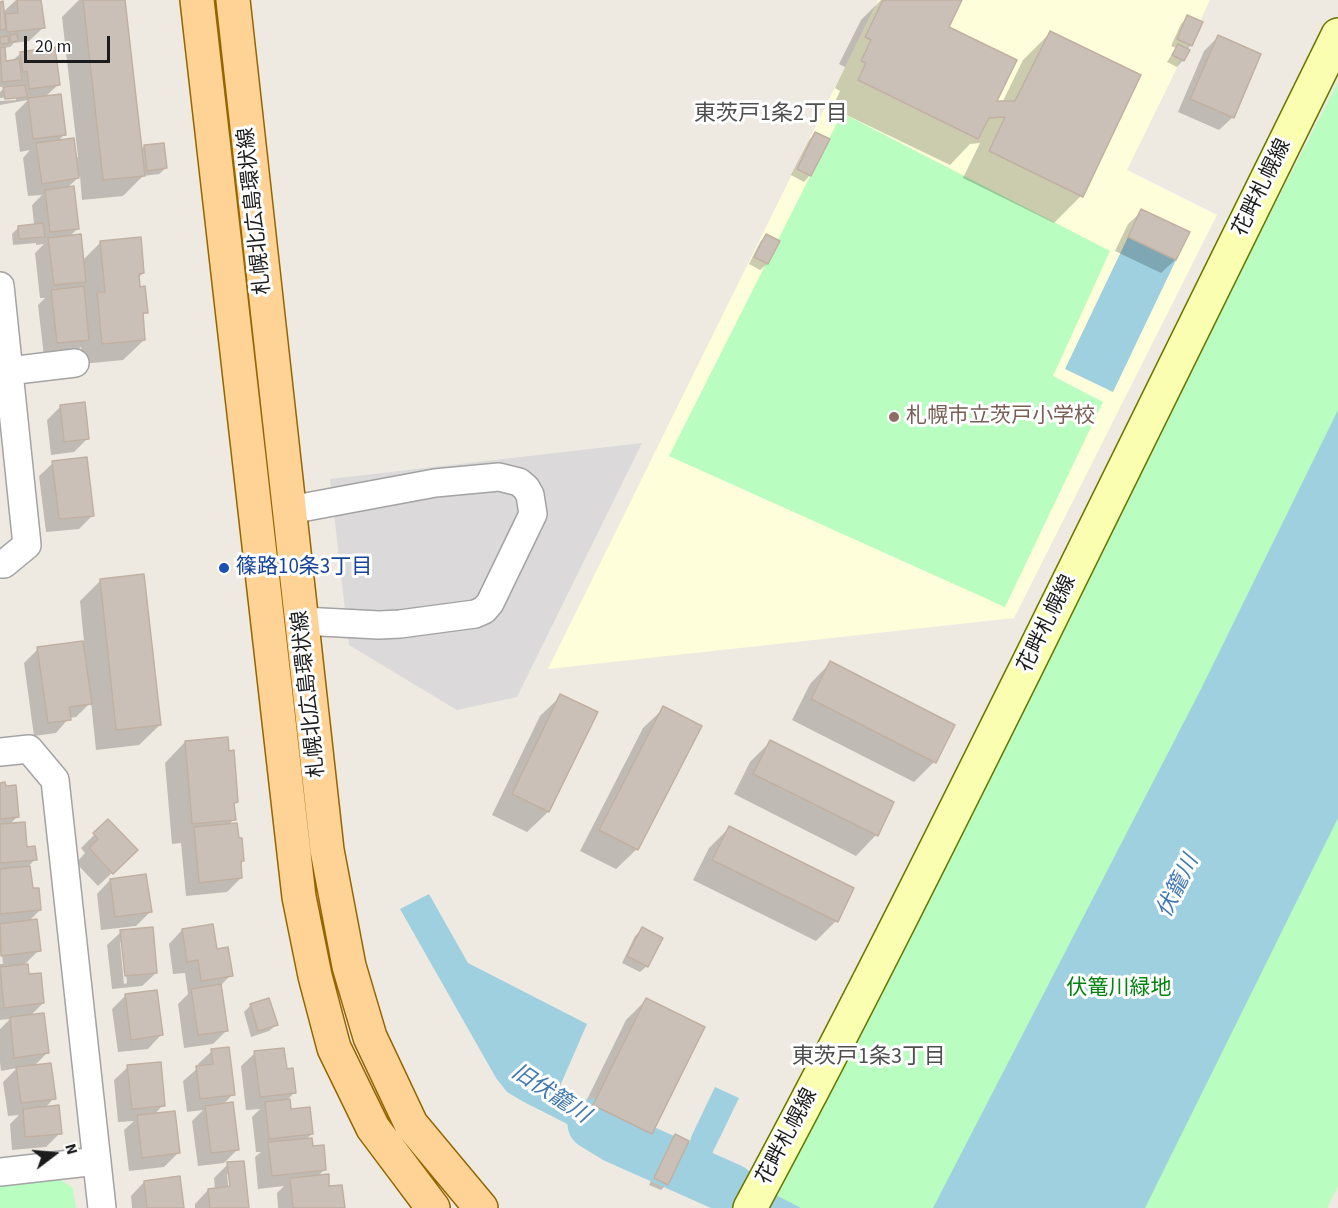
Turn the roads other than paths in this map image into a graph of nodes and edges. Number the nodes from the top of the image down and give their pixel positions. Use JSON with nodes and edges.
{"nodes":[{"id":1,"x":197,"y":0,"type":"edge"},
{"id":2,"x":233,"y":0,"type":"edge"},
{"id":3,"x":1338,"y":35,"type":"edge"},
{"id":4,"x":0,"y":286,"type":"edge"},
{"id":5,"x":75,"y":363,"type":"dead end"},
{"id":6,"x":5,"y":371,"type":"edge"},
{"id":7,"x":290,"y":510,"type":"junction"},
{"id":8,"x":0,"y":564,"type":"edge"},
{"id":9,"x":302,"y":621,"type":"junction"},
{"id":10,"x":0,"y":752,"type":"edge"},
{"id":11,"x":97,"y":1161,"type":"junction"},
{"id":12,"x":0,"y":1172,"type":"edge"},
{"id":13,"x":102,"y":1208,"type":"edge"},
{"id":14,"x":433,"y":1208,"type":"edge"},
{"id":15,"x":481,"y":1208,"type":"edge"},
{"id":16,"x":750,"y":1208,"type":"edge"}],
"edges":[{"from":1,"to":14,"type":"main road","name":"札幌北広島環状線"},
{"from":2,"to":7,"type":"main road","name":"札幌北広島環状線"},
{"from":3,"to":16,"type":"main road","name":"花畔札幌線"},
{"from":4,"to":6,"type":"street"},
{"from":5,"to":6,"type":"street"},
{"from":6,"to":8,"type":"street"},
{"from":7,"to":9,"type":"main road","name":"札幌北広島環状線"},
{"from":7,"to":9,"type":"street"},
{"from":9,"to":15,"type":"main road","name":"札幌北広島環状線"},
{"from":10,"to":11,"type":"street"},
{"from":11,"to":12,"type":"street"},
{"from":11,"to":13,"type":"street"}]}
